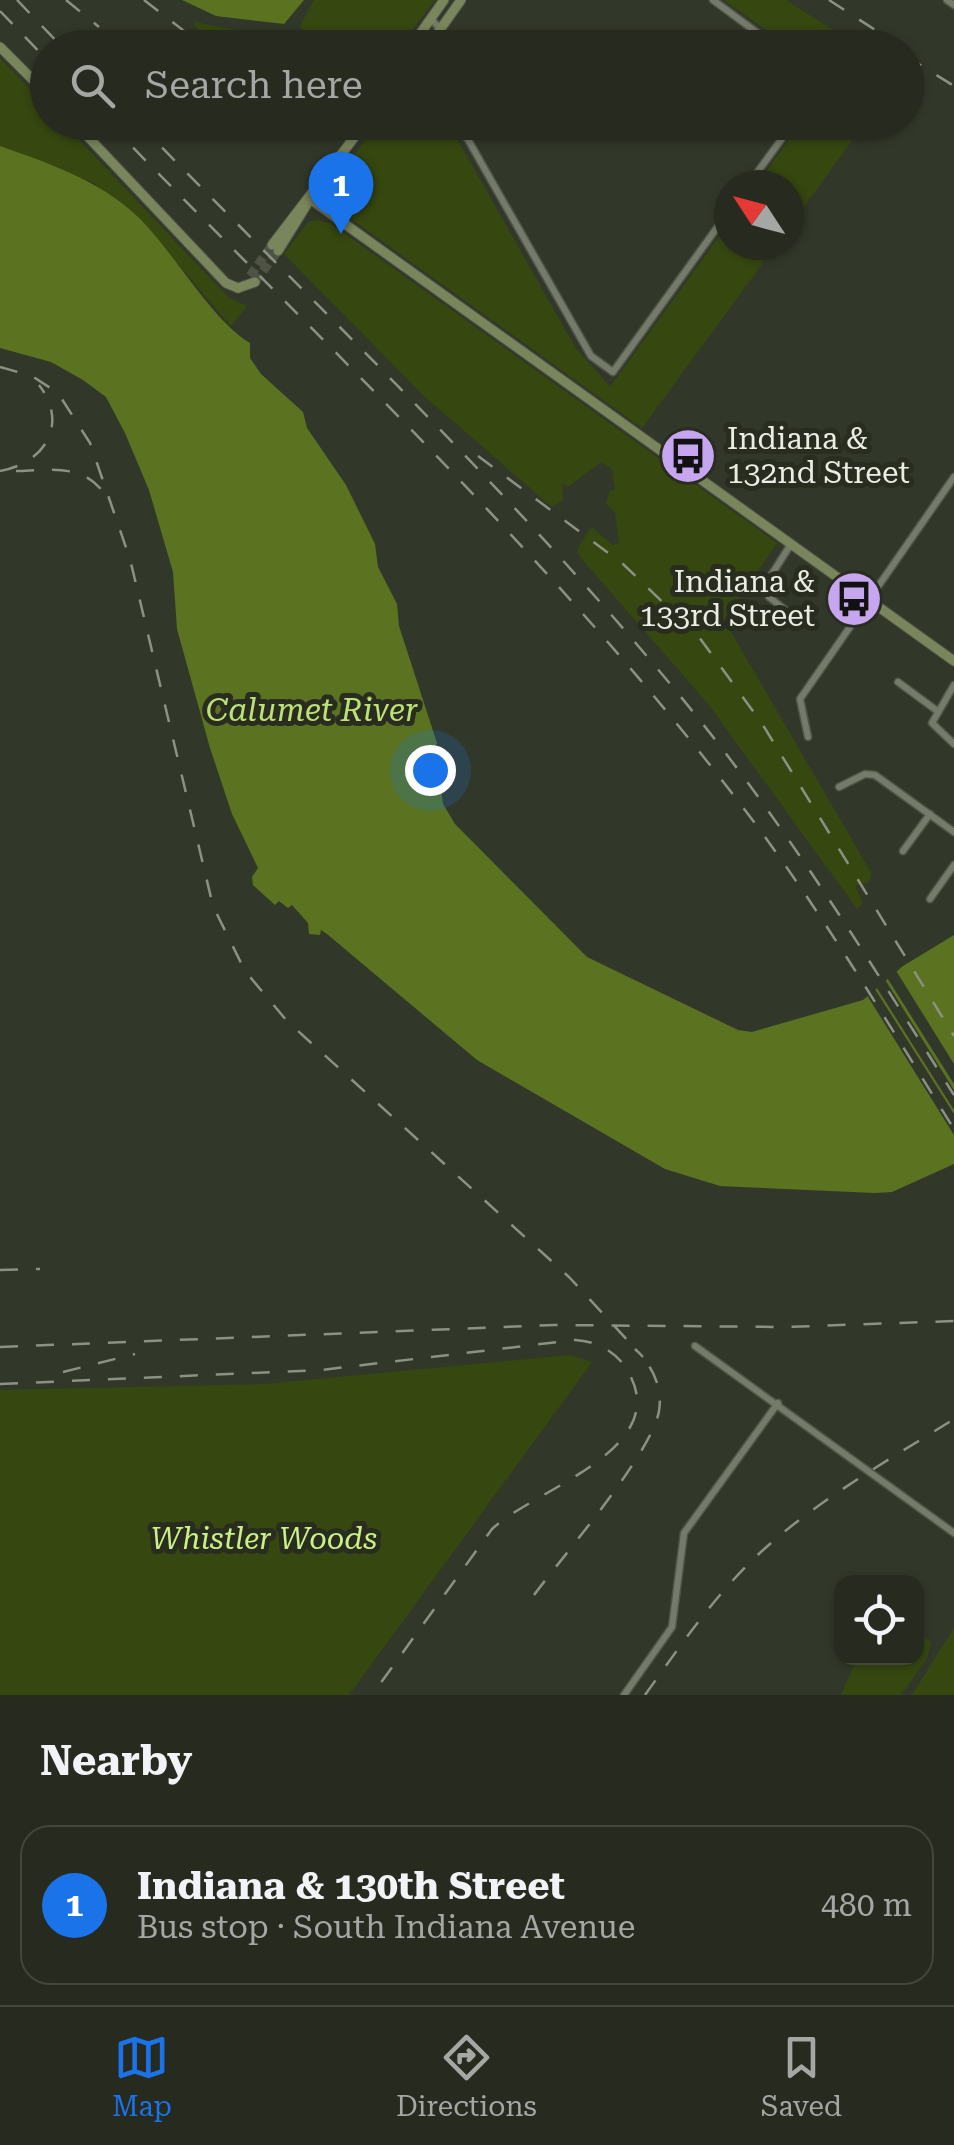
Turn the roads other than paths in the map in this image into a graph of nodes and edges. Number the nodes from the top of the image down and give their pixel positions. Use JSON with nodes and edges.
{"nodes":[{"id":1,"x":444,"y":0,"type":"edge"},
{"id":2,"x":461,"y":0,"type":"edge"},
{"id":3,"x":713,"y":0,"type":"edge"},
{"id":4,"x":948,"y":0,"type":"edge"},
{"id":5,"x":954,"y":4,"type":"edge"},
{"id":6,"x":432,"y":18,"type":"junction"},
{"id":7,"x":423,"y":30,"type":"edge"},
{"id":8,"x":440,"y":30,"type":"joint"},
{"id":9,"x":754,"y":30,"type":"edge"},
{"id":10,"x":0,"y":46,"type":"edge"},
{"id":11,"x":30,"y":77,"type":"edge"},
{"id":12,"x":91,"y":140,"type":"edge"},
{"id":13,"x":353,"y":140,"type":"edge"},
{"id":14,"x":468,"y":140,"type":"edge"},
{"id":15,"x":781,"y":140,"type":"edge"},
{"id":16,"x":759,"y":170,"type":"edge"},
{"id":17,"x":310,"y":199,"type":"junction"},
{"id":18,"x":714,"y":231,"type":"edge"},
{"id":19,"x":275,"y":248,"type":"tunnel mouth"},
{"id":20,"x":252,"y":279,"type":"dead end"},
{"id":21,"x":954,"y":476,"type":"edge"},
{"id":22,"x":791,"y":544,"type":"junction"},
{"id":23,"x":867,"y":598,"type":"junction"},
{"id":24,"x":784,"y":609,"type":"dead end"},
{"id":25,"x":954,"y":660,"type":"edge"},
{"id":26,"x":898,"y":682,"type":"dead end"},
{"id":27,"x":954,"y":685,"type":"edge"},
{"id":28,"x":936,"y":710,"type":"junction"},
{"id":29,"x":808,"y":737,"type":"dead end"},
{"id":30,"x":954,"y":744,"type":"edge"},
{"id":31,"x":839,"y":787,"type":"dead end"},
{"id":32,"x":930,"y":814,"type":"junction"},
{"id":33,"x":954,"y":832,"type":"edge"},
{"id":34,"x":904,"y":852,"type":"dead end"},
{"id":35,"x":954,"y":865,"type":"edge"},
{"id":36,"x":930,"y":899,"type":"dead end"},
{"id":37,"x":695,"y":1346,"type":"dead end"},
{"id":38,"x":778,"y":1403,"type":"junction"},
{"id":39,"x":954,"y":1533,"type":"edge"},
{"id":40,"x":624,"y":1695,"type":"edge"}],
"edges":[{"from":1,"to":6,"type":"main road"},
{"from":2,"to":8,"type":"main road"},
{"from":3,"to":9,"type":"street"},
{"from":4,"to":5,"type":"street"},
{"from":6,"to":7,"type":"main road"},
{"from":6,"to":8,"type":"street"},
{"from":10,"to":11,"type":"main road"},
{"from":12,"to":20,"type":"main road"},
{"from":13,"to":17,"type":"main road"},
{"from":14,"to":18,"type":"street"},
{"from":15,"to":16,"type":"street"},
{"from":17,"to":19,"type":"main road"},
{"from":17,"to":22,"type":"main road"},
{"from":21,"to":23,"type":"street"},
{"from":22,"to":23,"type":"main road"},
{"from":22,"to":24,"type":"street"},
{"from":23,"to":25,"type":"main road"},
{"from":23,"to":29,"type":"street"},
{"from":26,"to":28,"type":"street"},
{"from":27,"to":28,"type":"street"},
{"from":28,"to":30,"type":"street"},
{"from":31,"to":32,"type":"street"},
{"from":32,"to":33,"type":"street"},
{"from":32,"to":34,"type":"street"},
{"from":35,"to":36,"type":"street"},
{"from":37,"to":38,"type":"street"},
{"from":38,"to":39,"type":"street"},
{"from":38,"to":40,"type":"street"}]}
